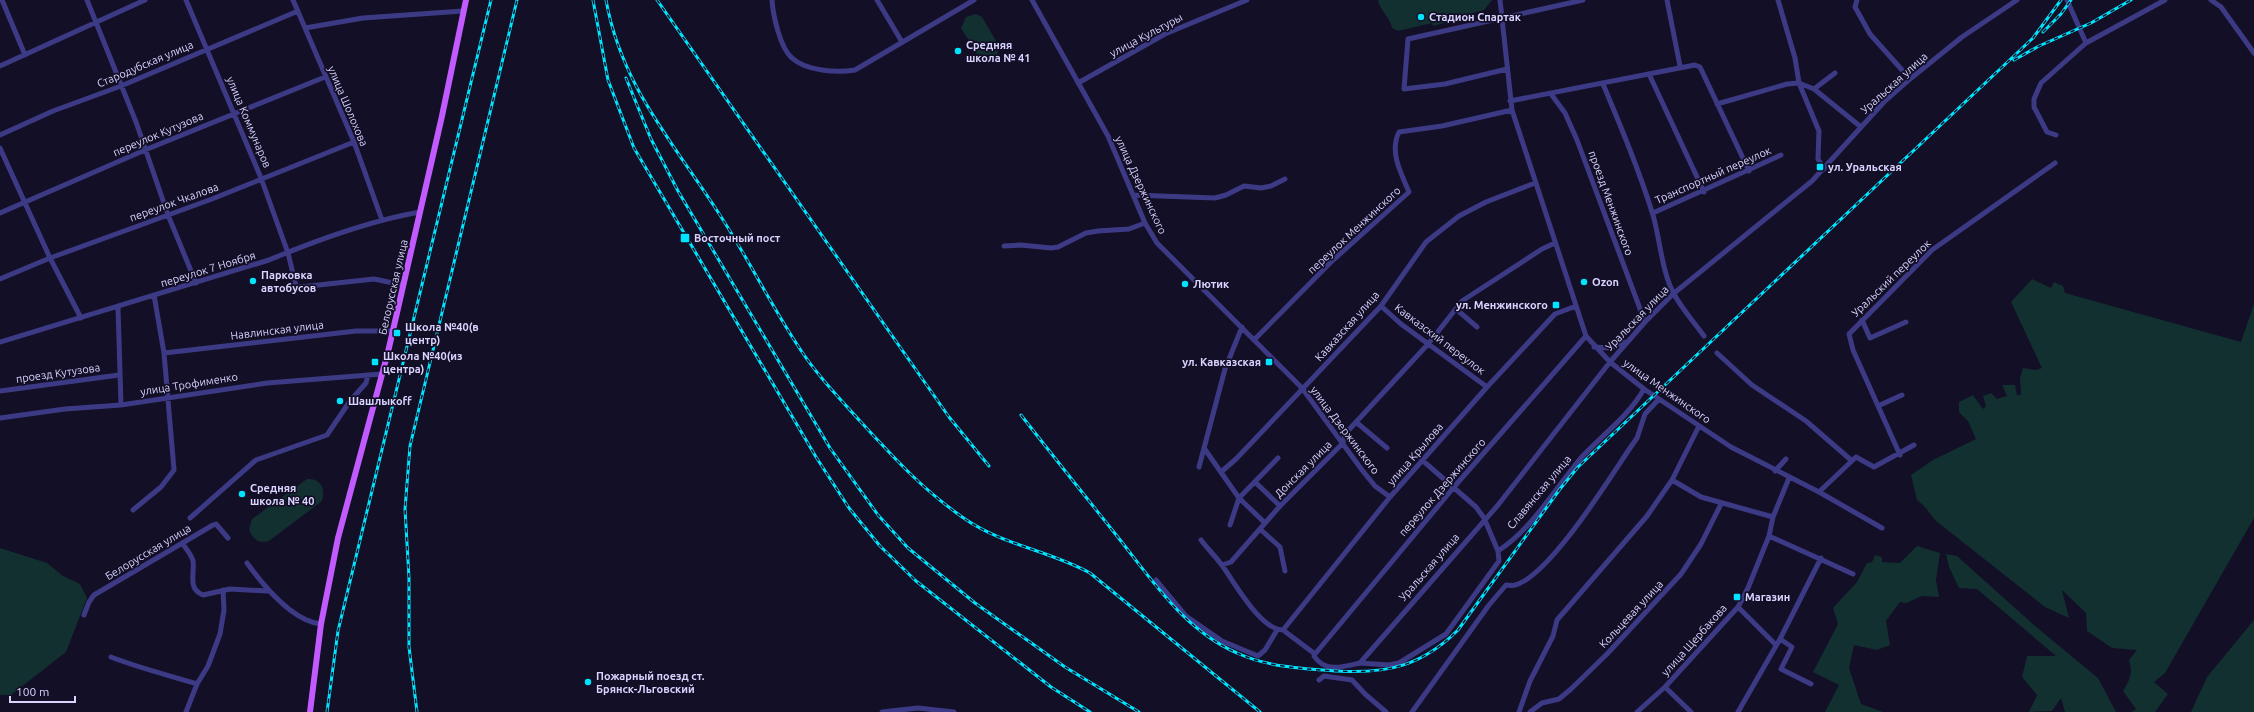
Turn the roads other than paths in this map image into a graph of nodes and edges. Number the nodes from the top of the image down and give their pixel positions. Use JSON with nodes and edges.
{"nodes":[{"id":1,"x":2,"y":0,"type":"edge"},
{"id":2,"x":87,"y":0,"type":"edge"},
{"id":3,"x":145,"y":0,"type":"edge"},
{"id":4,"x":186,"y":0,"type":"edge"},
{"id":5,"x":293,"y":0,"type":"edge"},
{"id":6,"x":466,"y":0,"type":"edge"},
{"id":7,"x":772,"y":0,"type":"edge"},
{"id":8,"x":877,"y":0,"type":"edge"},
{"id":9,"x":974,"y":0,"type":"edge"},
{"id":10,"x":1032,"y":0,"type":"edge"},
{"id":11,"x":1247,"y":0,"type":"edge"},
{"id":12,"x":1500,"y":0,"type":"edge"},
{"id":13,"x":1583,"y":0,"type":"edge"},
{"id":14,"x":1667,"y":0,"type":"edge"},
{"id":15,"x":1778,"y":0,"type":"edge"},
{"id":16,"x":1857,"y":0,"type":"edge"},
{"id":17,"x":2016,"y":0,"type":"edge"},
{"id":18,"x":2067,"y":0,"type":"edge"},
{"id":19,"x":2165,"y":0,"type":"edge"},
{"id":20,"x":2211,"y":0,"type":"edge"},
{"id":21,"x":298,"y":11,"type":"junction"},
{"id":22,"x":462,"y":11,"type":"junction"},
{"id":23,"x":1503,"y":18,"type":"junction"},
{"id":24,"x":96,"y":22,"type":"junction"},
{"id":25,"x":305,"y":28,"type":"junction"},
{"id":26,"x":902,"y":42,"type":"junction"},
{"id":27,"x":2086,"y":43,"type":"junction"},
{"id":28,"x":207,"y":48,"type":"junction"},
{"id":29,"x":2254,"y":53,"type":"edge"},
{"id":30,"x":25,"y":55,"type":"junction"},
{"id":31,"x":0,"y":66,"type":"edge"},
{"id":32,"x":1680,"y":66,"type":"junction"},
{"id":33,"x":1507,"y":69,"type":"junction"},
{"id":34,"x":1835,"y":73,"type":"dead end"},
{"id":35,"x":1649,"y":74,"type":"junction"},
{"id":36,"x":324,"y":77,"type":"junction"},
{"id":37,"x":1910,"y":79,"type":"junction"},
{"id":38,"x":1078,"y":83,"type":"junction"},
{"id":39,"x":1799,"y":83,"type":"junction"},
{"id":40,"x":1603,"y":84,"type":"junction"},
{"id":41,"x":121,"y":86,"type":"junction"},
{"id":42,"x":1814,"y":89,"type":"junction"},
{"id":43,"x":1551,"y":94,"type":"junction"},
{"id":44,"x":1510,"y":101,"type":"junction"},
{"id":45,"x":1717,"y":104,"type":"junction"},
{"id":46,"x":1512,"y":110,"type":"junction"},
{"id":47,"x":235,"y":113,"type":"junction"},
{"id":48,"x":1861,"y":127,"type":"junction"},
{"id":49,"x":0,"y":135,"type":"edge"},
{"id":50,"x":2056,"y":135,"type":"dead end"},
{"id":51,"x":354,"y":142,"type":"junction"},
{"id":52,"x":0,"y":148,"type":"edge"},
{"id":53,"x":145,"y":150,"type":"junction"},
{"id":54,"x":1781,"y":156,"type":"dead end"},
{"id":55,"x":2055,"y":163,"type":"dead end"},
{"id":56,"x":1824,"y":168,"type":"junction"},
{"id":57,"x":1748,"y":171,"type":"junction"},
{"id":58,"x":261,"y":178,"type":"junction"},
{"id":59,"x":1285,"y":179,"type":"dead end"},
{"id":60,"x":1535,"y":183,"type":"junction"},
{"id":61,"x":1704,"y":192,"type":"junction"},
{"id":62,"x":1133,"y":195,"type":"junction"},
{"id":63,"x":26,"y":202,"type":"junction"},
{"id":64,"x":420,"y":212,"type":"junction"},
{"id":65,"x":0,"y":213,"type":"edge"},
{"id":66,"x":1653,"y":213,"type":"junction"},
{"id":67,"x":168,"y":214,"type":"junction"},
{"id":68,"x":382,"y":220,"type":"junction"},
{"id":69,"x":1145,"y":223,"type":"junction"},
{"id":70,"x":1555,"y":243,"type":"junction"},
{"id":71,"x":1004,"y":246,"type":"dead end"},
{"id":72,"x":288,"y":253,"type":"junction"},
{"id":73,"x":50,"y":258,"type":"junction"},
{"id":74,"x":0,"y":279,"type":"edge"},
{"id":75,"x":196,"y":283,"type":"junction"},
{"id":76,"x":403,"y":285,"type":"junction"},
{"id":77,"x":1673,"y":294,"type":"junction"},
{"id":78,"x":154,"y":295,"type":"junction"},
{"id":79,"x":1381,"y":306,"type":"junction"},
{"id":80,"x":1576,"y":306,"type":"junction"},
{"id":81,"x":118,"y":307,"type":"junction"},
{"id":82,"x":1456,"y":309,"type":"junction"},
{"id":83,"x":81,"y":318,"type":"junction"},
{"id":84,"x":1862,"y":320,"type":"junction"},
{"id":85,"x":1644,"y":322,"type":"junction"},
{"id":86,"x":1906,"y":322,"type":"dead end"},
{"id":87,"x":1242,"y":327,"type":"junction"},
{"id":88,"x":1477,"y":327,"type":"dead end"},
{"id":89,"x":393,"y":331,"type":"junction"},
{"id":90,"x":1586,"y":336,"type":"junction"},
{"id":91,"x":1704,"y":336,"type":"dead end"},
{"id":92,"x":1254,"y":340,"type":"junction"},
{"id":93,"x":1627,"y":341,"type":"junction"},
{"id":94,"x":0,"y":342,"type":"edge"},
{"id":95,"x":1429,"y":343,"type":"junction"},
{"id":96,"x":1594,"y":347,"type":"junction"},
{"id":97,"x":164,"y":353,"type":"junction"},
{"id":98,"x":1717,"y":353,"type":"dead end"},
{"id":99,"x":1610,"y":362,"type":"junction"},
{"id":100,"x":382,"y":374,"type":"junction"},
{"id":101,"x":119,"y":375,"type":"junction"},
{"id":102,"x":368,"y":375,"type":"junction"},
{"id":103,"x":1487,"y":387,"type":"junction"},
{"id":104,"x":1302,"y":388,"type":"junction"},
{"id":105,"x":1644,"y":389,"type":"junction"},
{"id":106,"x":0,"y":392,"type":"edge"},
{"id":107,"x":1902,"y":395,"type":"dead end"},
{"id":108,"x":168,"y":397,"type":"junction"},
{"id":109,"x":1659,"y":399,"type":"junction"},
{"id":110,"x":121,"y":404,"type":"junction"},
{"id":111,"x":1878,"y":406,"type":"junction"},
{"id":112,"x":0,"y":418,"type":"edge"},
{"id":113,"x":1356,"y":422,"type":"junction"},
{"id":114,"x":1699,"y":426,"type":"junction"},
{"id":115,"x":1343,"y":443,"type":"junction"},
{"id":116,"x":1914,"y":445,"type":"dead end"},
{"id":117,"x":1204,"y":448,"type":"junction"},
{"id":118,"x":1387,"y":448,"type":"dead end"},
{"id":119,"x":1900,"y":455,"type":"junction"},
{"id":120,"x":1278,"y":458,"type":"dead end"},
{"id":121,"x":1786,"y":459,"type":"dead end"},
{"id":122,"x":1422,"y":460,"type":"junction"},
{"id":123,"x":1851,"y":460,"type":"junction"},
{"id":124,"x":1199,"y":466,"type":"dead end"},
{"id":125,"x":1776,"y":471,"type":"junction"},
{"id":126,"x":1221,"y":472,"type":"junction"},
{"id":127,"x":1789,"y":478,"type":"junction"},
{"id":128,"x":1672,"y":480,"type":"junction"},
{"id":129,"x":1255,"y":482,"type":"junction"},
{"id":130,"x":1454,"y":487,"type":"junction"},
{"id":131,"x":1819,"y":492,"type":"junction"},
{"id":132,"x":1390,"y":497,"type":"junction"},
{"id":133,"x":1239,"y":498,"type":"junction"},
{"id":134,"x":1721,"y":504,"type":"junction"},
{"id":135,"x":1280,"y":506,"type":"junction"},
{"id":136,"x":133,"y":510,"type":"dead end"},
{"id":137,"x":1773,"y":517,"type":"junction"},
{"id":138,"x":190,"y":518,"type":"dead end"},
{"id":139,"x":1484,"y":518,"type":"junction"},
{"id":140,"x":1265,"y":523,"type":"junction"},
{"id":141,"x":1230,"y":525,"type":"dead end"},
{"id":142,"x":1882,"y":528,"type":"dead end"},
{"id":143,"x":1260,"y":529,"type":"junction"},
{"id":144,"x":1769,"y":536,"type":"junction"},
{"id":145,"x":228,"y":538,"type":"dead end"},
{"id":146,"x":1201,"y":540,"type":"dead end"},
{"id":147,"x":183,"y":544,"type":"junction"},
{"id":148,"x":1498,"y":550,"type":"junction"},
{"id":149,"x":1821,"y":558,"type":"junction"},
{"id":150,"x":247,"y":563,"type":"dead end"},
{"id":151,"x":1222,"y":565,"type":"junction"},
{"id":152,"x":1285,"y":571,"type":"dead end"},
{"id":153,"x":1853,"y":574,"type":"dead end"},
{"id":154,"x":1156,"y":580,"type":"dead end"},
{"id":155,"x":223,"y":590,"type":"junction"},
{"id":156,"x":267,"y":590,"type":"junction"},
{"id":157,"x":1738,"y":606,"type":"junction"},
{"id":158,"x":84,"y":615,"type":"dead end"},
{"id":159,"x":321,"y":624,"type":"junction"},
{"id":160,"x":1277,"y":630,"type":"junction"},
{"id":161,"x":1283,"y":630,"type":"junction"},
{"id":162,"x":1780,"y":639,"type":"junction"},
{"id":163,"x":1776,"y":645,"type":"junction"},
{"id":164,"x":1315,"y":654,"type":"junction"},
{"id":165,"x":111,"y":657,"type":"dead end"},
{"id":166,"x":1360,"y":664,"type":"junction"},
{"id":167,"x":1319,"y":680,"type":"dead end"},
{"id":168,"x":197,"y":684,"type":"junction"},
{"id":169,"x":1811,"y":684,"type":"dead end"},
{"id":170,"x":1665,"y":687,"type":"junction"},
{"id":171,"x":944,"y":711,"type":"edge"},
{"id":172,"x":186,"y":712,"type":"edge"},
{"id":173,"x":310,"y":712,"type":"edge"},
{"id":174,"x":882,"y":712,"type":"edge"},
{"id":175,"x":954,"y":712,"type":"edge"},
{"id":176,"x":1386,"y":712,"type":"edge"},
{"id":177,"x":1412,"y":712,"type":"edge"},
{"id":178,"x":1520,"y":712,"type":"edge"},
{"id":179,"x":1530,"y":712,"type":"edge"},
{"id":180,"x":1637,"y":712,"type":"edge"},
{"id":181,"x":1691,"y":712,"type":"edge"},
{"id":182,"x":1738,"y":712,"type":"edge"}],
"edges":[{"from":1,"to":30,"type":"street"},
{"from":2,"to":24,"type":"street"},
{"from":3,"to":24,"type":"street"},
{"from":4,"to":28,"type":"street","name":"улица Коммунаров"},
{"from":5,"to":21,"type":"street","name":"улица Шолохова"},
{"from":6,"to":22,"type":"main road","name":"Белорусская улица"},
{"from":7,"to":26,"type":"street"},
{"from":8,"to":26,"type":"street"},
{"from":9,"to":26,"type":"street"},
{"from":10,"to":38,"type":"street","name":"улица Дзержинского"},
{"from":11,"to":38,"type":"street","name":"улица Культуры"},
{"from":12,"to":23,"type":"street","name":"улица Менжинского"},
{"from":13,"to":23,"type":"street"},
{"from":14,"to":32,"type":"street"},
{"from":15,"to":39,"type":"street"},
{"from":16,"to":37,"type":"street"},
{"from":17,"to":37,"type":"street","name":"Уральская улица"},
{"from":18,"to":27,"type":"street"},
{"from":19,"to":27,"type":"street"},
{"from":20,"to":29,"type":"street"},
{"from":21,"to":25,"type":"street","name":"улица Шолохова"},
{"from":21,"to":28,"type":"street","name":"Стародубская улица"},
{"from":22,"to":25,"type":"street"},
{"from":22,"to":64,"type":"main road","name":"Белорусская улица"},
{"from":23,"to":33,"type":"street","name":"улица Менжинского"},
{"from":23,"to":33,"type":"street"},
{"from":24,"to":30,"type":"street"},
{"from":24,"to":41,"type":"street"},
{"from":25,"to":36,"type":"street","name":"улица Шолохова"},
{"from":27,"to":50,"type":"street"},
{"from":28,"to":41,"type":"street","name":"Стародубская улица"},
{"from":28,"to":47,"type":"street","name":"улица Коммунаров"},
{"from":30,"to":31,"type":"street"},
{"from":32,"to":35,"type":"street"},
{"from":32,"to":45,"type":"street"},
{"from":33,"to":44,"type":"street","name":"улица Менжинского"},
{"from":34,"to":42,"type":"street"},
{"from":35,"to":40,"type":"street"},
{"from":35,"to":61,"type":"street"},
{"from":36,"to":47,"type":"street","name":"переулок Кутузова"},
{"from":36,"to":51,"type":"street","name":"улица Шолохова"},
{"from":37,"to":48,"type":"street","name":"Уральская улица"},
{"from":38,"to":62,"type":"street","name":"улица Дзержинского"},
{"from":39,"to":42,"type":"street"},
{"from":39,"to":45,"type":"street"},
{"from":39,"to":56,"type":"street"},
{"from":40,"to":43,"type":"street"},
{"from":40,"to":66,"type":"street"},
{"from":41,"to":49,"type":"street","name":"Стародубская улица"},
{"from":41,"to":53,"type":"street"},
{"from":42,"to":48,"type":"street"},
{"from":43,"to":44,"type":"street"},
{"from":43,"to":85,"type":"street","name":"проезд Менжинского"},
{"from":44,"to":46,"type":"street","name":"улица Менжинского"},
{"from":45,"to":57,"type":"street"},
{"from":46,"to":60,"type":"street","name":"улица Менжинского"},
{"from":46,"to":92,"type":"street","name":"переулок Менжинского"},
{"from":47,"to":53,"type":"street","name":"переулок Кутузова"},
{"from":47,"to":58,"type":"street","name":"улица Коммунаров"},
{"from":48,"to":56,"type":"street","name":"Уральская улица"},
{"from":51,"to":58,"type":"street","name":"переулок Чкалова"},
{"from":51,"to":68,"type":"street","name":"улица Шолохова"},
{"from":52,"to":63,"type":"street"},
{"from":53,"to":63,"type":"street","name":"переулок Кутузова"},
{"from":53,"to":67,"type":"street"},
{"from":54,"to":57,"type":"street","name":"Транспортный переулок"},
{"from":55,"to":84,"type":"street","name":"Уральский переулок"},
{"from":56,"to":77,"type":"street","name":"Уральская улица"},
{"from":57,"to":61,"type":"street","name":"Транспортный переулок"},
{"from":58,"to":67,"type":"street","name":"переулок Чкалова"},
{"from":58,"to":72,"type":"street","name":"улица Коммунаров"},
{"from":59,"to":62,"type":"street"},
{"from":60,"to":70,"type":"street","name":"улица Менжинского"},
{"from":60,"to":79,"type":"street","name":"Кавказская улица"},
{"from":61,"to":66,"type":"street","name":"Транспортный переулок"},
{"from":62,"to":69,"type":"street","name":"улица Дзержинского"},
{"from":63,"to":65,"type":"street","name":"переулок Кутузова"},
{"from":63,"to":73,"type":"street"},
{"from":64,"to":68,"type":"street","name":"переулок 7 Ноября"},
{"from":64,"to":76,"type":"main road","name":"Белорусская улица"},
{"from":66,"to":77,"type":"street"},
{"from":67,"to":73,"type":"street","name":"переулок Чкалова"},
{"from":67,"to":75,"type":"street"},
{"from":68,"to":72,"type":"street","name":"переулок 7 Ноября"},
{"from":69,"to":71,"type":"street"},
{"from":69,"to":87,"type":"street","name":"улица Дзержинского"},
{"from":70,"to":80,"type":"street","name":"улица Менжинского"},
{"from":70,"to":82,"type":"street","name":"Донская улица"},
{"from":72,"to":75,"type":"street","name":"переулок 7 Ноября"},
{"from":72,"to":76,"type":"street","name":"улица Коммунаров"},
{"from":73,"to":74,"type":"street","name":"переулок Чкалова"},
{"from":73,"to":83,"type":"street"},
{"from":75,"to":78,"type":"street","name":"переулок 7 Ноября"},
{"from":76,"to":89,"type":"main road","name":"Белорусская улица"},
{"from":77,"to":85,"type":"street","name":"Уральская улица"},
{"from":77,"to":91,"type":"street"},
{"from":78,"to":81,"type":"street","name":"переулок 7 Ноября"},
{"from":78,"to":97,"type":"street"},
{"from":79,"to":95,"type":"street","name":"Кавказский переулок"},
{"from":79,"to":104,"type":"street","name":"Кавказская улица"},
{"from":80,"to":90,"type":"street","name":"улица Менжинского"},
{"from":80,"to":103,"type":"street","name":"улица Крылова"},
{"from":81,"to":83,"type":"street","name":"переулок 7 Ноября"},
{"from":81,"to":101,"type":"street"},
{"from":82,"to":88,"type":"street"},
{"from":82,"to":95,"type":"street","name":"Донская улица"},
{"from":83,"to":94,"type":"street","name":"переулок 7 Ноября"},
{"from":84,"to":86,"type":"street"},
{"from":84,"to":111,"type":"street","name":"Уральский переулок"},
{"from":85,"to":93,"type":"street","name":"Уральская улица"},
{"from":87,"to":92,"type":"street","name":"улица Дзержинского"},
{"from":87,"to":117,"type":"street"},
{"from":89,"to":97,"type":"street","name":"Навлинская улица"},
{"from":89,"to":100,"type":"main road","name":"Белорусская улица"},
{"from":90,"to":96,"type":"street","name":"улица Менжинского"},
{"from":90,"to":130,"type":"street","name":"переулок Дзержинского"},
{"from":92,"to":104,"type":"street","name":"улица Дзержинского"},
{"from":93,"to":96,"type":"street"},
{"from":93,"to":99,"type":"street","name":"Уральская улица"},
{"from":95,"to":103,"type":"street","name":"Кавказский переулок"},
{"from":95,"to":113,"type":"street","name":"Донская улица"},
{"from":96,"to":99,"type":"street","name":"улица Менжинского"},
{"from":97,"to":108,"type":"street"},
{"from":98,"to":123,"type":"street"},
{"from":99,"to":105,"type":"street","name":"улица Менжинского"},
{"from":99,"to":139,"type":"street","name":"Уральская улица"},
{"from":100,"to":102,"type":"street","name":"улица Трофименко"},
{"from":100,"to":159,"type":"main road","name":"Белорусская улица"},
{"from":101,"to":106,"type":"street","name":"проезд Кутузова"},
{"from":101,"to":110,"type":"street"},
{"from":102,"to":108,"type":"street","name":"улица Трофименко"},
{"from":102,"to":138,"type":"street"},
{"from":103,"to":122,"type":"street","name":"улица Крылова"},
{"from":104,"to":115,"type":"street","name":"улица Дзержинского"},
{"from":104,"to":126,"type":"street","name":"Кавказская улица"},
{"from":105,"to":109,"type":"street","name":"улица Менжинского"},
{"from":105,"to":148,"type":"street","name":"Славянская улица"},
{"from":107,"to":111,"type":"street"},
{"from":108,"to":110,"type":"street","name":"улица Трофименко"},
{"from":108,"to":136,"type":"street"},
{"from":109,"to":114,"type":"street","name":"улица Менжинского"},
{"from":109,"to":177,"type":"street"},
{"from":110,"to":112,"type":"street","name":"улица Трофименко"},
{"from":111,"to":119,"type":"street","name":"Уральский переулок"},
{"from":113,"to":115,"type":"street","name":"Донская улица"},
{"from":113,"to":118,"type":"street"},
{"from":114,"to":125,"type":"street","name":"улица Менжинского"},
{"from":114,"to":128,"type":"street"},
{"from":115,"to":132,"type":"street","name":"улица Дзержинского"},
{"from":115,"to":135,"type":"street","name":"Донская улица"},
{"from":116,"to":119,"type":"street"},
{"from":117,"to":124,"type":"street"},
{"from":117,"to":126,"type":"street"},
{"from":119,"to":123,"type":"street"},
{"from":120,"to":129,"type":"street"},
{"from":121,"to":125,"type":"street"},
{"from":122,"to":130,"type":"street"},
{"from":122,"to":132,"type":"street","name":"улица Крылова"},
{"from":123,"to":131,"type":"street"},
{"from":125,"to":127,"type":"street","name":"улица Менжинского"},
{"from":126,"to":133,"type":"street"},
{"from":127,"to":131,"type":"street","name":"улица Менжинского"},
{"from":127,"to":137,"type":"street","name":"улица Щербакова"},
{"from":128,"to":134,"type":"street"},
{"from":128,"to":178,"type":"street"},
{"from":129,"to":133,"type":"street"},
{"from":129,"to":135,"type":"street"},
{"from":130,"to":139,"type":"street"},
{"from":130,"to":164,"type":"street","name":"переулок Дзержинского"},
{"from":131,"to":142,"type":"street","name":"улица Менжинского"},
{"from":132,"to":161,"type":"street","name":"улица Крылова"},
{"from":133,"to":140,"type":"street"},
{"from":133,"to":141,"type":"street"},
{"from":134,"to":137,"type":"street"},
{"from":134,"to":179,"type":"street","name":"Кольцевая улица"},
{"from":135,"to":140,"type":"street","name":"Донская улица"},
{"from":137,"to":144,"type":"street","name":"улица Щербакова"},
{"from":139,"to":148,"type":"street"},
{"from":139,"to":166,"type":"street","name":"Уральская улица"},
{"from":140,"to":143,"type":"street","name":"Донская улица"},
{"from":143,"to":151,"type":"street","name":"Донская улица"},
{"from":143,"to":152,"type":"street"},
{"from":144,"to":149,"type":"street"},
{"from":144,"to":157,"type":"street","name":"улица Щербакова"},
{"from":145,"to":147,"type":"street","name":"Белорусская улица"},
{"from":146,"to":151,"type":"street"},
{"from":147,"to":155,"type":"street"},
{"from":147,"to":158,"type":"street","name":"Белорусская улица"},
{"from":148,"to":166,"type":"street"},
{"from":149,"to":153,"type":"street"},
{"from":149,"to":162,"type":"street"},
{"from":150,"to":156,"type":"street"},
{"from":151,"to":160,"type":"street"},
{"from":154,"to":160,"type":"street"},
{"from":155,"to":156,"type":"street"},
{"from":155,"to":168,"type":"street"},
{"from":156,"to":159,"type":"street"},
{"from":157,"to":163,"type":"street","name":"улица Щербакова"},
{"from":157,"to":170,"type":"street","name":"улица Щербакова"},
{"from":159,"to":173,"type":"main road","name":"Белорусская улица"},
{"from":160,"to":161,"type":"street"},
{"from":161,"to":164,"type":"street"},
{"from":162,"to":163,"type":"street"},
{"from":162,"to":169,"type":"street"},
{"from":163,"to":182,"type":"street"},
{"from":164,"to":166,"type":"street"},
{"from":165,"to":168,"type":"street"},
{"from":167,"to":176,"type":"street"},
{"from":168,"to":172,"type":"street"},
{"from":170,"to":180,"type":"street","name":"улица Щербакова"},
{"from":170,"to":181,"type":"street","name":"улица Щербакова"},
{"from":171,"to":174,"type":"street"},
{"from":171,"to":175,"type":"street"}]}
